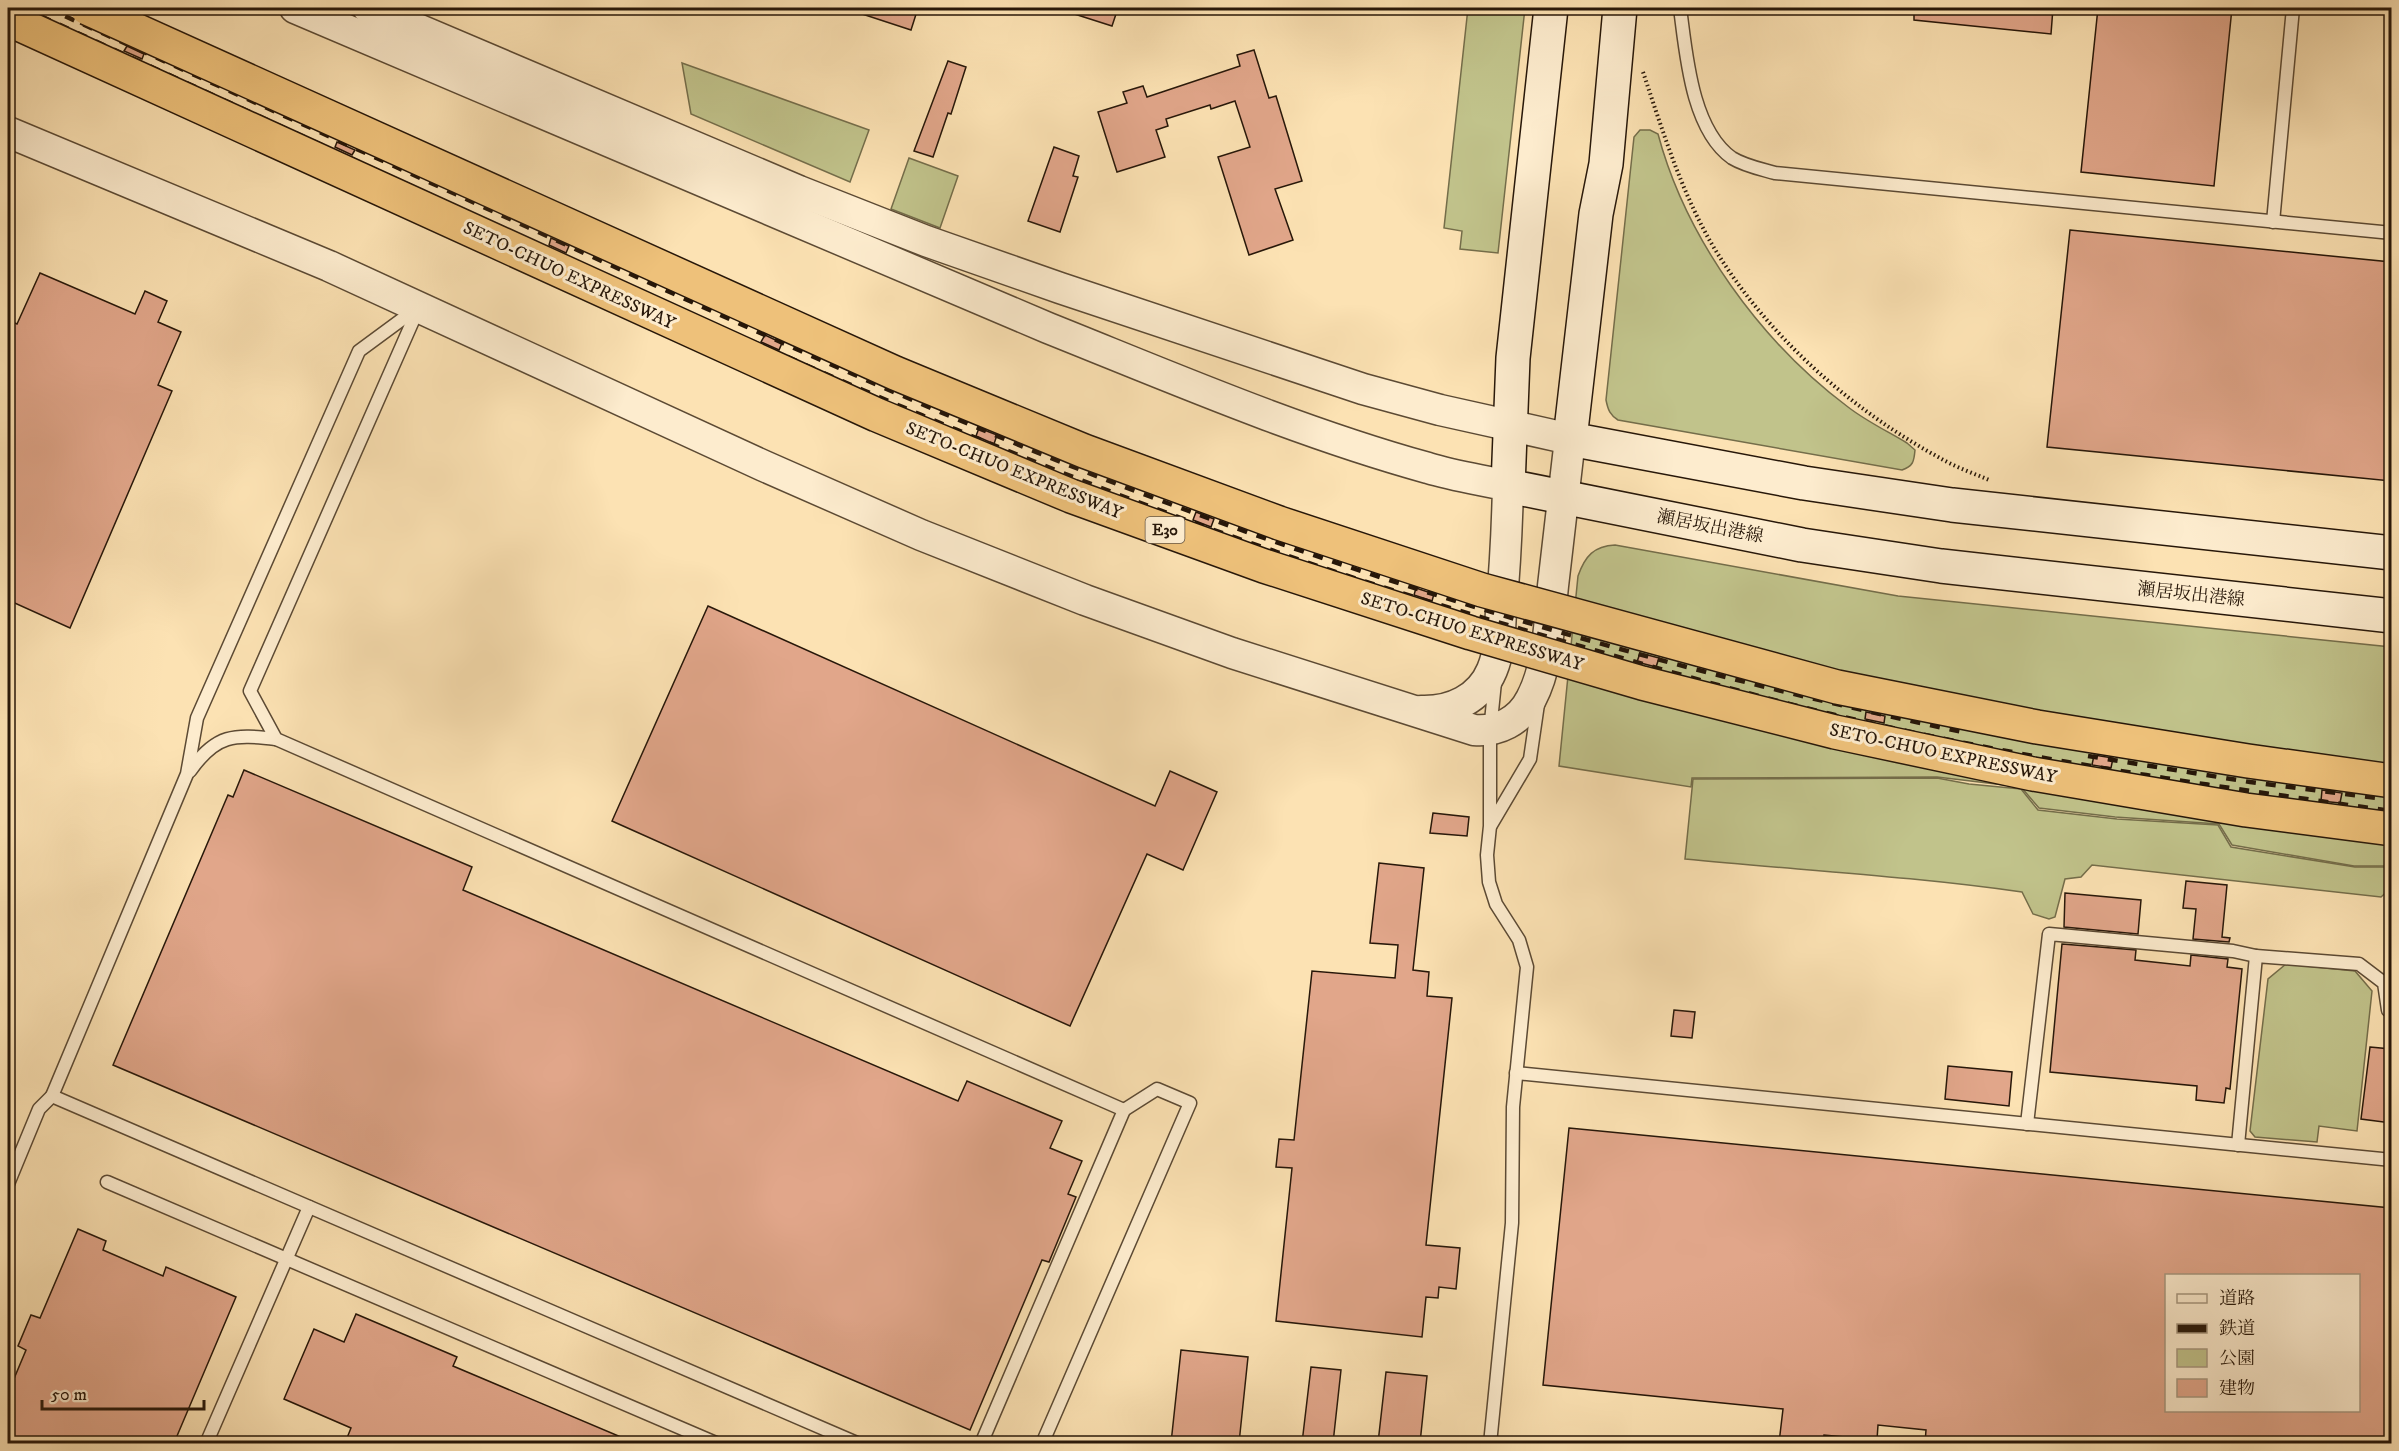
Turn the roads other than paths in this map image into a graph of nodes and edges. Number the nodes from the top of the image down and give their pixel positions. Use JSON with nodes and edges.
{"nodes":[{"id":1,"x":87,"y":8,"type":"edge"},
{"id":2,"x":296,"y":8,"type":"edge"},
{"id":3,"x":368,"y":8,"type":"edge"},
{"id":4,"x":1551,"y":8,"type":"edge"},
{"id":5,"x":1620,"y":8,"type":"edge"},
{"id":6,"x":1680,"y":8,"type":"edge"},
{"id":7,"x":2293,"y":8,"type":"edge"},
{"id":8,"x":8,"y":19,"type":"edge"},
{"id":9,"x":8,"y":132,"type":"edge"},
{"id":10,"x":2273,"y":222,"type":"junction"},
{"id":11,"x":2391,"y":233,"type":"edge"},
{"id":12,"x":419,"y":306,"type":"junction"},
{"id":13,"x":1510,"y":427,"type":"junction"},
{"id":14,"x":1570,"y":439,"type":"junction"},
{"id":15,"x":1508,"y":486,"type":"junction"},
{"id":16,"x":1563,"y":498,"type":"junction"},
{"id":17,"x":2391,"y":553,"type":"edge"},
{"id":18,"x":2391,"y":616,"type":"edge"},
{"id":19,"x":1547,"y":646,"type":"junction"},
{"id":20,"x":1498,"y":652,"type":"junction"},
{"id":21,"x":1413,"y":711,"type":"junction"},
{"id":22,"x":1490,"y":731,"type":"junction"},
{"id":23,"x":276,"y":739,"type":"junction"},
{"id":24,"x":187,"y":774,"type":"junction"},
{"id":25,"x":2391,"y":781,"type":"edge"},
{"id":26,"x":1490,"y":826,"type":"junction"},
{"id":27,"x":2391,"y":829,"type":"edge"},
{"id":28,"x":2256,"y":956,"type":"junction"},
{"id":29,"x":2391,"y":1010,"type":"edge"},
{"id":30,"x":1516,"y":1073,"type":"junction"},
{"id":31,"x":52,"y":1096,"type":"junction"},
{"id":32,"x":1124,"y":1110,"type":"junction"},
{"id":33,"x":2027,"y":1124,"type":"junction"},
{"id":34,"x":2238,"y":1145,"type":"junction"},
{"id":35,"x":2391,"y":1160,"type":"edge"},
{"id":36,"x":107,"y":1182,"type":"dead end"},
{"id":37,"x":8,"y":1184,"type":"edge"},
{"id":38,"x":309,"y":1207,"type":"junction"},
{"id":39,"x":286,"y":1259,"type":"junction"},
{"id":40,"x":206,"y":1443,"type":"edge"},
{"id":41,"x":718,"y":1443,"type":"edge"},
{"id":42,"x":859,"y":1443,"type":"edge"},
{"id":43,"x":981,"y":1443,"type":"edge"},
{"id":44,"x":1042,"y":1443,"type":"edge"},
{"id":45,"x":1490,"y":1443,"type":"edge"}],
"edges":[{"from":1,"to":25,"type":"highway","number":"E30","bridge":true},
{"from":2,"to":15,"type":"street"},
{"from":3,"to":13,"type":"street"},
{"from":4,"to":13,"type":"main road"},
{"from":5,"to":14,"type":"main road"},
{"from":6,"to":10,"type":"lane"},
{"from":7,"to":10,"type":"lane"},
{"from":8,"to":27,"type":"highway","name":"SETO-CHUO EXPRESSWAY","number":"E30","bridge":true},
{"from":9,"to":12,"type":"street"},
{"from":10,"to":11,"type":"lane"},
{"from":12,"to":21,"type":"street"},
{"from":12,"to":23,"type":"lane"},
{"from":12,"to":24,"type":"lane"},
{"from":13,"to":14,"type":"street"},
{"from":13,"to":15,"type":"main road"},
{"from":14,"to":16,"type":"street"},
{"from":14,"to":17,"type":"main road"},
{"from":15,"to":16,"type":"main road","name":"瀬居坂出港線"},
{"from":15,"to":20,"type":"street"},
{"from":16,"to":18,"type":"main road","name":"瀬居坂出港線"},
{"from":16,"to":19,"type":"street"},
{"from":19,"to":22,"type":"street"},
{"from":19,"to":26,"type":"lane"},
{"from":20,"to":21,"type":"street"},
{"from":20,"to":22,"type":"lane"},
{"from":21,"to":22,"type":"street"},
{"from":22,"to":26,"type":"lane"},
{"from":23,"to":24,"type":"lane"},
{"from":23,"to":32,"type":"lane"},
{"from":24,"to":31,"type":"lane"},
{"from":26,"to":30,"type":"lane"},
{"from":28,"to":29,"type":"lane"},
{"from":28,"to":33,"type":"lane"},
{"from":28,"to":34,"type":"lane"},
{"from":30,"to":33,"type":"lane"},
{"from":30,"to":45,"type":"lane"},
{"from":31,"to":37,"type":"lane"},
{"from":31,"to":38,"type":"lane"},
{"from":32,"to":43,"type":"lane"},
{"from":32,"to":44,"type":"lane"},
{"from":33,"to":34,"type":"lane"},
{"from":34,"to":35,"type":"lane"},
{"from":36,"to":39,"type":"lane"},
{"from":38,"to":39,"type":"lane"},
{"from":38,"to":42,"type":"lane"},
{"from":39,"to":40,"type":"lane"},
{"from":39,"to":41,"type":"lane"}]}
